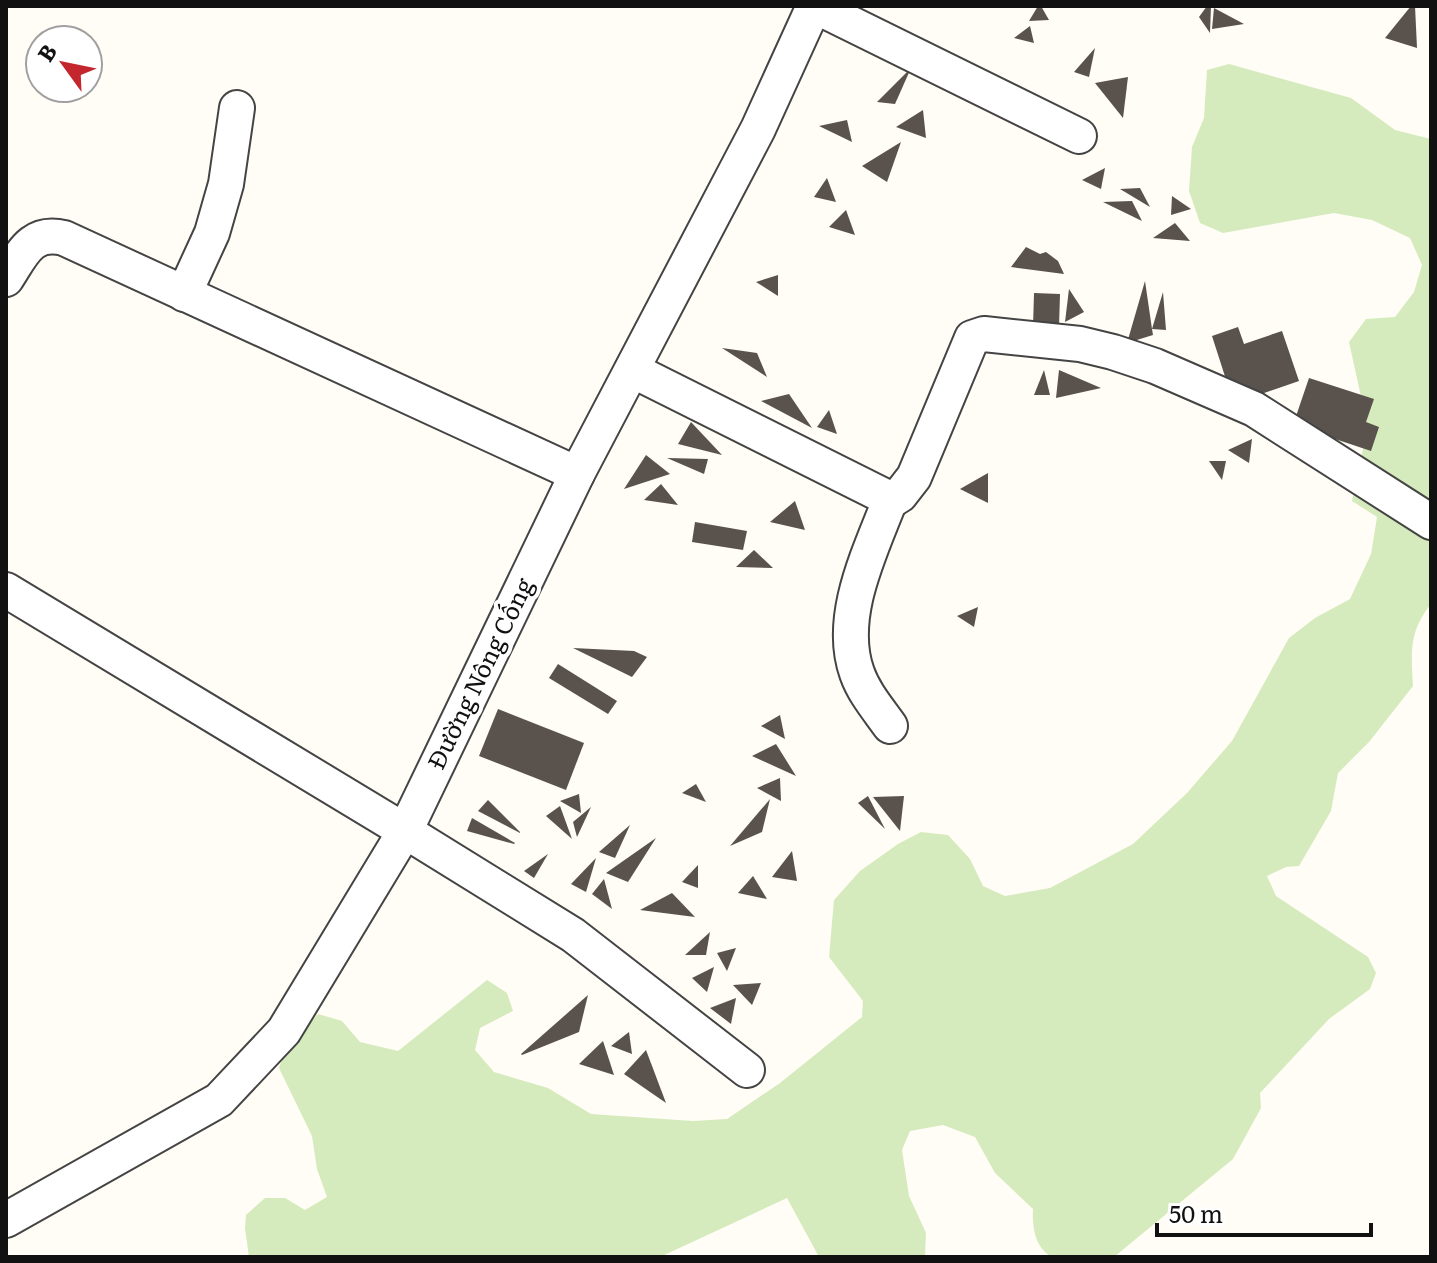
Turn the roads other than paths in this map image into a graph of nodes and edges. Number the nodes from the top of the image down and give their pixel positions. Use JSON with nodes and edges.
{"nodes":[{"id":1,"x":815,"y":6,"type":"edge"},
{"id":2,"x":237,"y":108,"type":"dead end"},
{"id":3,"x":1079,"y":136,"type":"dead end"},
{"id":4,"x":6,"y":279,"type":"edge"},
{"id":5,"x":184,"y":294,"type":"junction"},
{"id":6,"x":632,"y":370,"type":"junction"},
{"id":7,"x":577,"y":474,"type":"junction"},
{"id":8,"x":890,"y":500,"type":"junction"},
{"id":9,"x":1431,"y":522,"type":"edge"},
{"id":10,"x":6,"y":590,"type":"edge"},
{"id":11,"x":890,"y":726,"type":"dead end"},
{"id":12,"x":405,"y":831,"type":"junction"},
{"id":13,"x":747,"y":1070,"type":"dead end"},
{"id":14,"x":6,"y":1220,"type":"edge"}],
"edges":[{"from":1,"to":3,"type":"street"},
{"from":1,"to":6,"type":"street","name":"Đường Nông Cống"},
{"from":2,"to":5,"type":"street"},
{"from":4,"to":5,"type":"street"},
{"from":5,"to":7,"type":"street"},
{"from":6,"to":7,"type":"street","name":"Đường Nông Cống"},
{"from":6,"to":8,"type":"street"},
{"from":7,"to":12,"type":"street","name":"Đường Nông Cống"},
{"from":8,"to":9,"type":"street"},
{"from":8,"to":11,"type":"street"},
{"from":10,"to":12,"type":"street"},
{"from":12,"to":13,"type":"street"},
{"from":12,"to":14,"type":"street","name":"Đường Nông Cống"}]}
